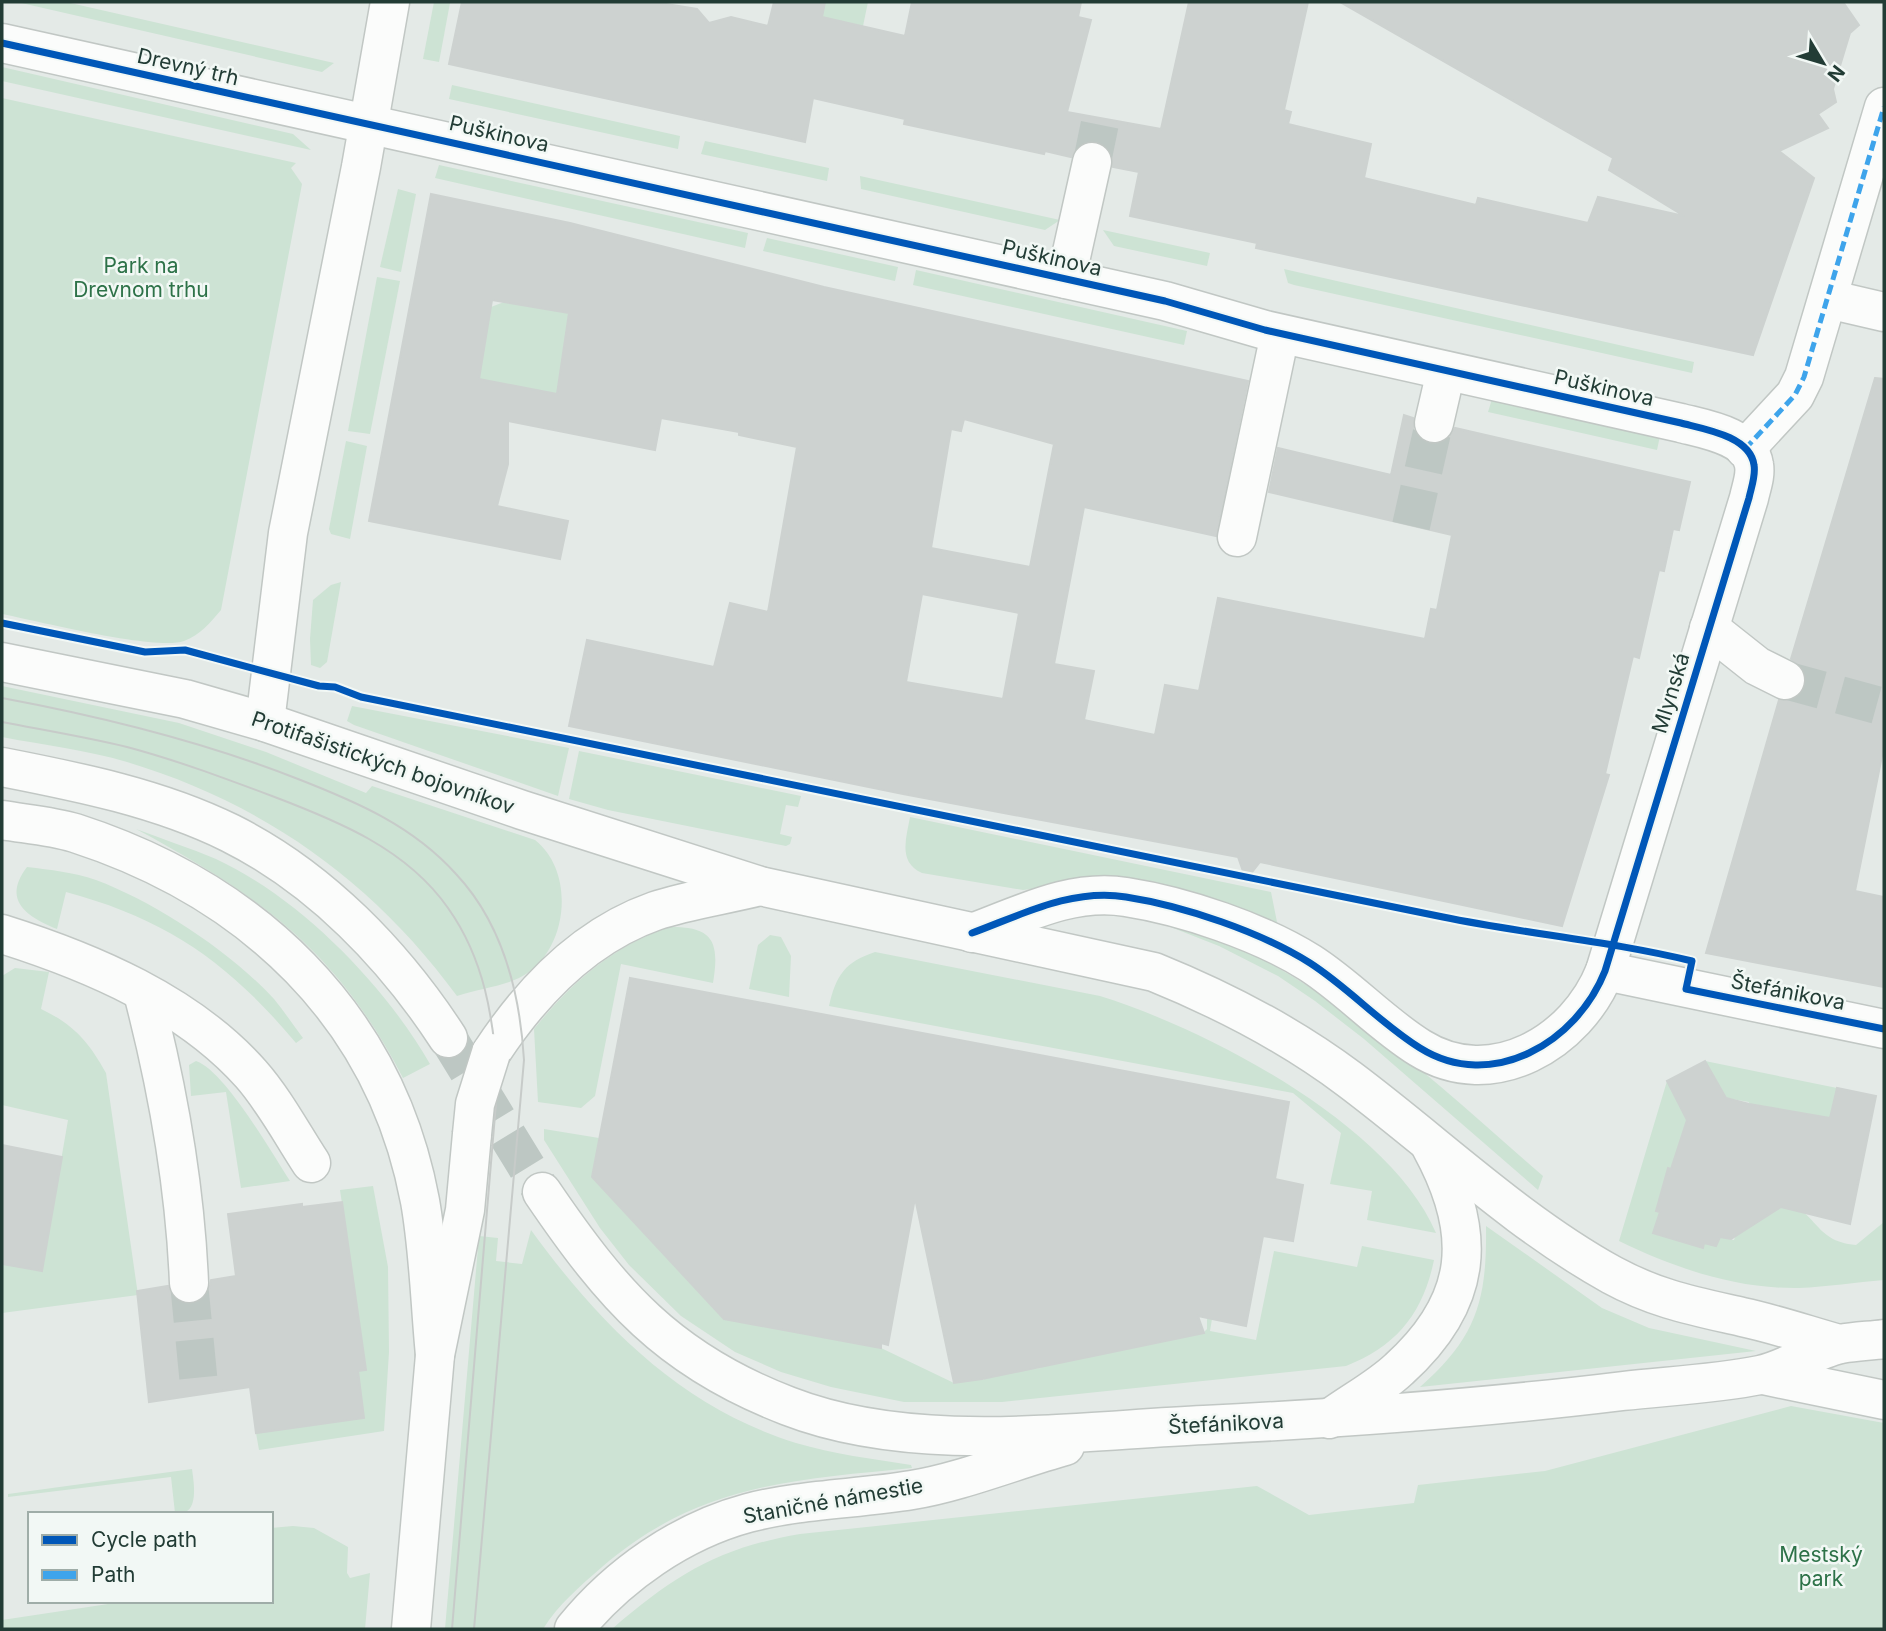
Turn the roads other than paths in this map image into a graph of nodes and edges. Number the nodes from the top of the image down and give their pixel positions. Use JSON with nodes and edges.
{"nodes":[{"id":1,"x":390,"y":2,"type":"edge"},
{"id":2,"x":2,"y":43,"type":"edge"},
{"id":3,"x":1884,"y":107,"type":"edge"},
{"id":4,"x":368,"y":124,"type":"junction"},
{"id":5,"x":1092,"y":162,"type":"tunnel mouth"},
{"id":6,"x":1066,"y":279,"type":"junction"},
{"id":7,"x":1828,"y":299,"type":"junction"},
{"id":8,"x":1884,"y":312,"type":"edge"},
{"id":9,"x":1280,"y":334,"type":"junction"},
{"id":10,"x":1446,"y":371,"type":"junction"},
{"id":11,"x":1434,"y":423,"type":"tunnel mouth"},
{"id":12,"x":1736,"y":443,"type":"junction"},
{"id":13,"x":1237,"y":537,"type":"dead end"},
{"id":14,"x":1709,"y":628,"type":"junction"},
{"id":15,"x":2,"y":662,"type":"edge"},
{"id":16,"x":1785,"y":680,"type":"tunnel mouth"},
{"id":17,"x":265,"y":722,"type":"junction"},
{"id":18,"x":2,"y":767,"type":"edge"},
{"id":19,"x":2,"y":820,"type":"edge"},
{"id":20,"x":760,"y":886,"type":"junction"},
{"id":21,"x":972,"y":933,"type":"junction"},
{"id":22,"x":2,"y":934,"type":"edge"},
{"id":23,"x":1605,"y":971,"type":"junction"},
{"id":24,"x":143,"y":993,"type":"junction"},
{"id":25,"x":1884,"y":1029,"type":"edge"},
{"id":26,"x":448,"y":1038,"type":"tunnel mouth"},
{"id":27,"x":1427,"y":1139,"type":"junction"},
{"id":28,"x":311,"y":1163,"type":"dead end"},
{"id":29,"x":542,"y":1192,"type":"tunnel mouth"},
{"id":30,"x":189,"y":1283,"type":"tunnel mouth"},
{"id":31,"x":1884,"y":1339,"type":"edge"},
{"id":32,"x":1839,"y":1344,"type":"junction"},
{"id":33,"x":435,"y":1355,"type":"junction"},
{"id":34,"x":1763,"y":1375,"type":"junction"},
{"id":35,"x":1884,"y":1400,"type":"edge"},
{"id":36,"x":1329,"y":1419,"type":"junction"},
{"id":37,"x":1122,"y":1429,"type":"junction"},
{"id":38,"x":411,"y":1629,"type":"edge"},
{"id":39,"x":574,"y":1629,"type":"edge"}],
"edges":[{"from":1,"to":4,"type":"street"},
{"from":2,"to":4,"type":"street","name":"Drevný trh"},
{"from":3,"to":7,"type":"street"},
{"from":4,"to":6,"type":"street","name":"Puškinova"},
{"from":4,"to":17,"type":"street"},
{"from":5,"to":6,"type":"street"},
{"from":6,"to":9,"type":"street","name":"Puškinova"},
{"from":7,"to":8,"type":"street"},
{"from":7,"to":12,"type":"street"},
{"from":9,"to":10,"type":"street","name":"Puškinova"},
{"from":9,"to":13,"type":"street"},
{"from":10,"to":11,"type":"street"},
{"from":10,"to":12,"type":"street","name":"Puškinova"},
{"from":12,"to":14,"type":"street","name":"Mlynská"},
{"from":14,"to":16,"type":"street"},
{"from":14,"to":23,"type":"street","name":"Mlynská"},
{"from":15,"to":17,"type":"street","name":"Protifašistických bojovníkov"},
{"from":17,"to":20,"type":"street","name":"Protifašistických bojovníkov"},
{"from":18,"to":26,"type":"street"},
{"from":19,"to":33,"type":"street"},
{"from":20,"to":21,"type":"street","name":"Protifašistických bojovníkov"},
{"from":20,"to":33,"type":"street","name":"Protifašistických bojovníkov","bridge":true},
{"from":21,"to":23,"type":"street"},
{"from":21,"to":27,"type":"street","name":"Protifašistických bojovníkov"},
{"from":22,"to":24,"type":"street"},
{"from":23,"to":25,"type":"street","name":"Štefánikova"},
{"from":24,"to":28,"type":"street"},
{"from":24,"to":30,"type":"street"},
{"from":27,"to":32,"type":"street","name":"Štefánikova"},
{"from":27,"to":36,"type":"street"},
{"from":29,"to":37,"type":"street"},
{"from":31,"to":32,"type":"street","name":"Štefánikova"},
{"from":32,"to":34,"type":"street","name":"Štefánikova"},
{"from":33,"to":38,"type":"street"},
{"from":34,"to":35,"type":"street"},
{"from":34,"to":36,"type":"street","name":"Štefánikova"},
{"from":36,"to":37,"type":"street","name":"Štefánikova"},
{"from":37,"to":39,"type":"street","name":"Staničné námestie"}]}
